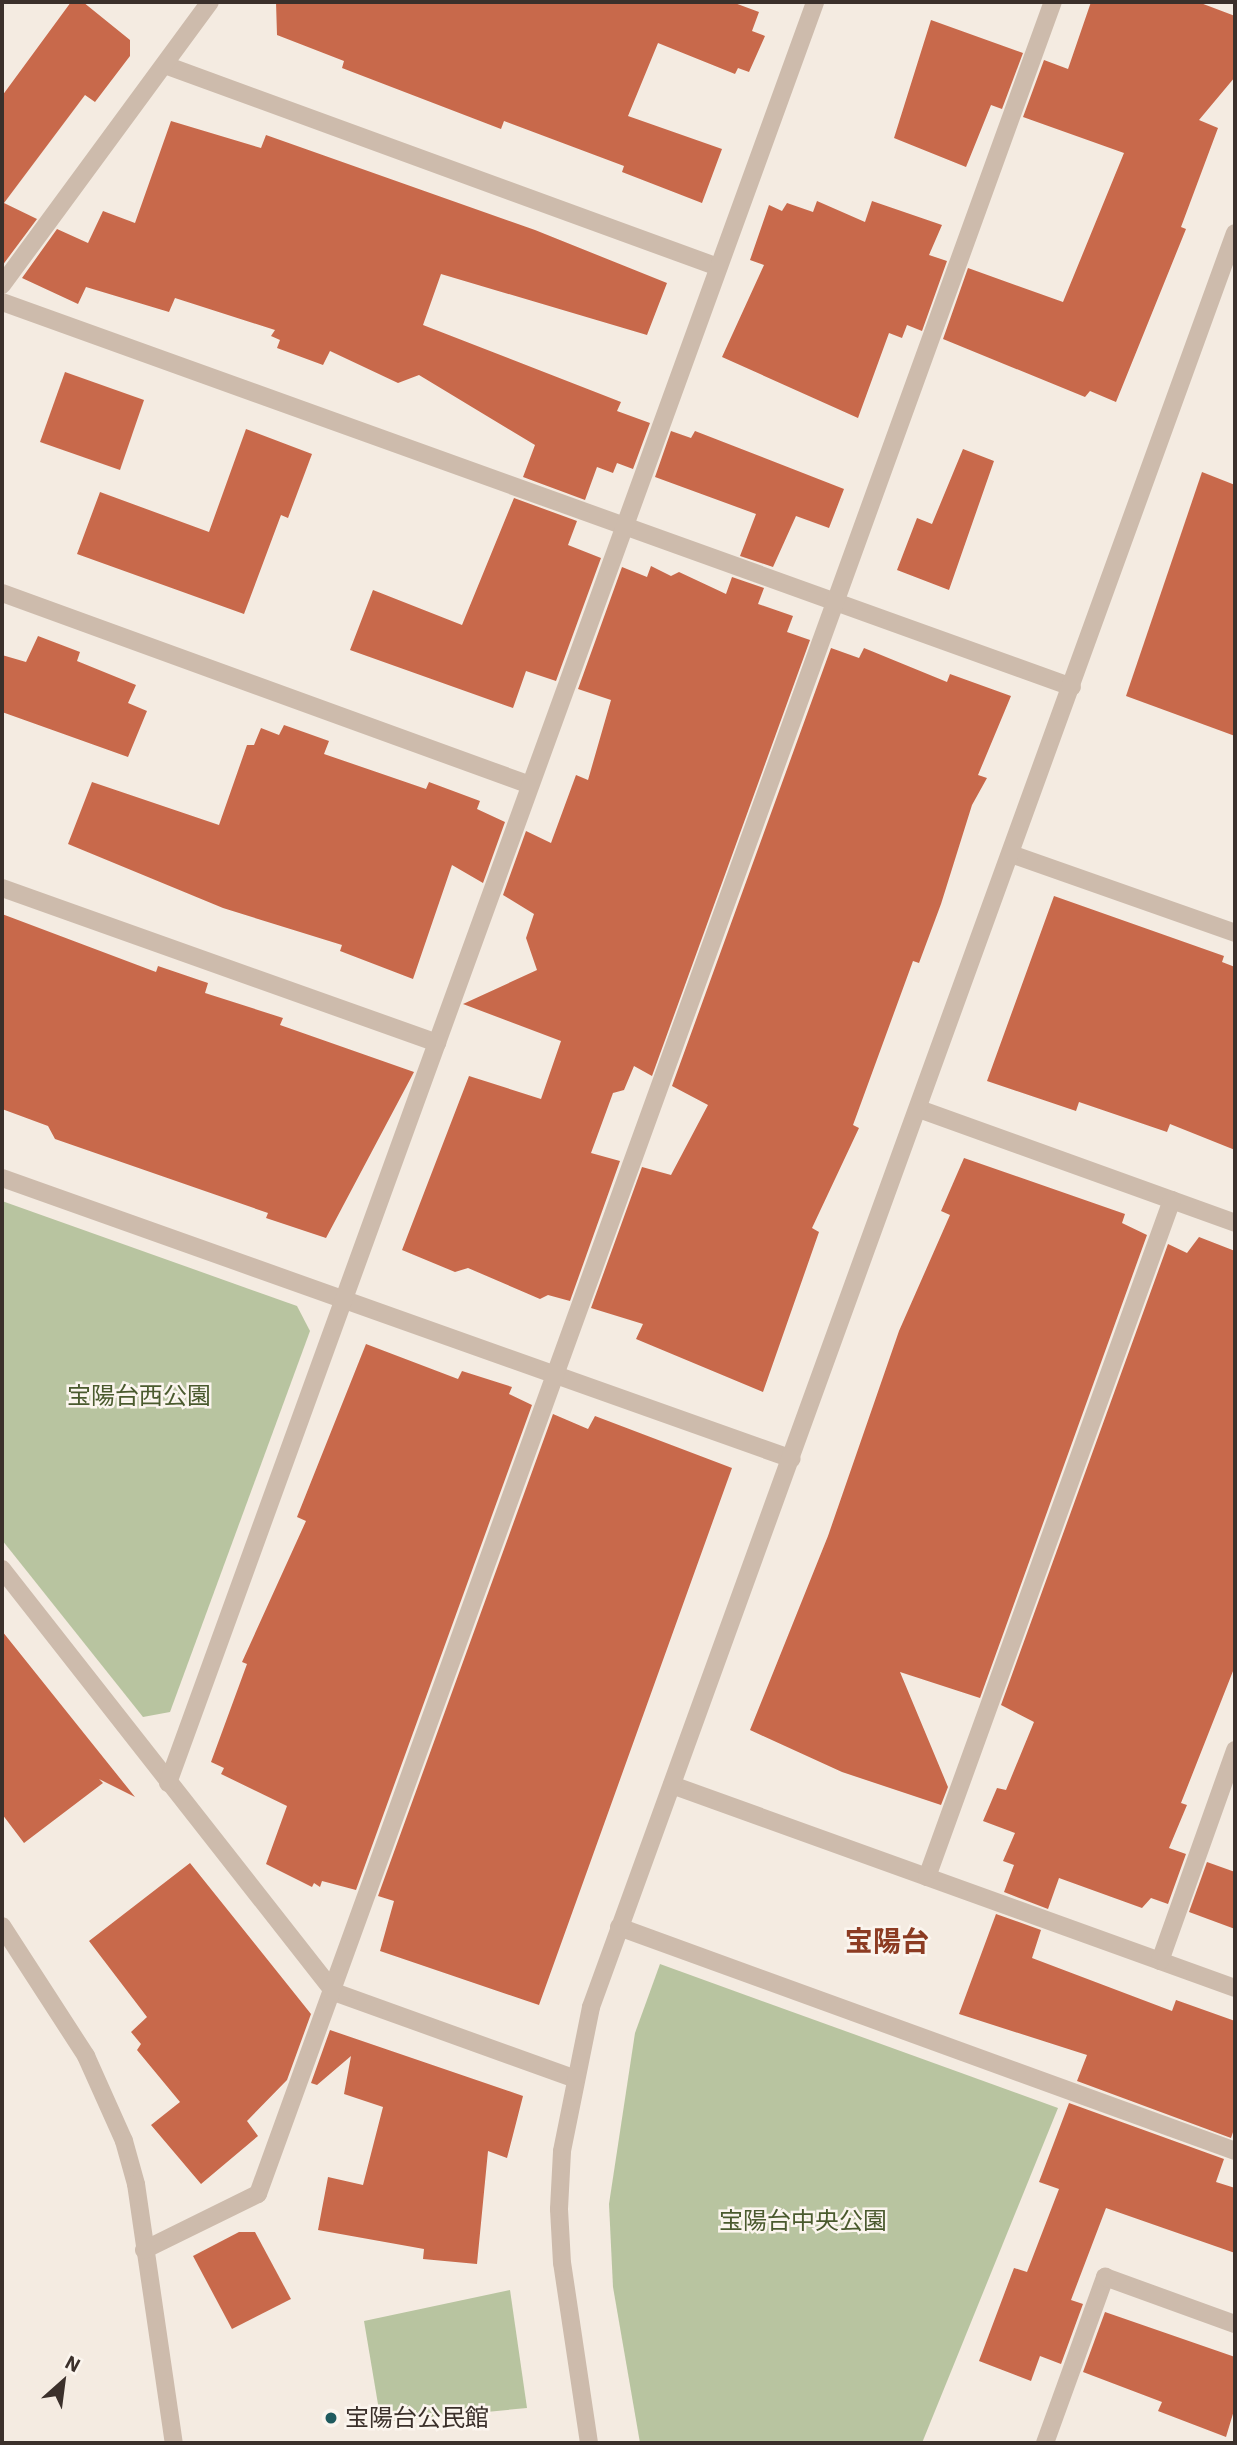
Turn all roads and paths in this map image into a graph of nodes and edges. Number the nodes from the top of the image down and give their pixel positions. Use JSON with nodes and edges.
{"nodes":[{"id":1,"x":210,"y":2,"type":"edge"},
{"id":2,"x":1054,"y":2,"type":"edge"},
{"id":3,"x":808,"y":4,"type":"edge"},
{"id":4,"x":165,"y":65,"type":"junction"},
{"id":5,"x":1235,"y":233,"type":"edge"},
{"id":6,"x":718,"y":267,"type":"junction"},
{"id":7,"x":2,"y":285,"type":"edge"},
{"id":8,"x":2,"y":302,"type":"edge"},
{"id":9,"x":623,"y":526,"type":"junction"},
{"id":10,"x":2,"y":593,"type":"edge"},
{"id":11,"x":838,"y":603,"type":"junction"},
{"id":12,"x":1072,"y":687,"type":"junction"},
{"id":13,"x":530,"y":785,"type":"junction"},
{"id":14,"x":1011,"y":854,"type":"junction"},
{"id":15,"x":2,"y":888,"type":"edge"},
{"id":16,"x":1235,"y":933,"type":"edge"},
{"id":17,"x":437,"y":1043,"type":"junction"},
{"id":18,"x":919,"y":1109,"type":"junction"},
{"id":19,"x":2,"y":1178,"type":"edge"},
{"id":20,"x":1172,"y":1200,"type":"junction"},
{"id":21,"x":1235,"y":1223,"type":"edge"},
{"id":22,"x":343,"y":1299,"type":"junction"},
{"id":23,"x":556,"y":1375,"type":"junction"},
{"id":24,"x":792,"y":1459,"type":"junction"},
{"id":25,"x":2,"y":1569,"type":"edge"},
{"id":26,"x":1235,"y":1750,"type":"edge"},
{"id":27,"x":168,"y":1783,"type":"junction"},
{"id":28,"x":672,"y":1785,"type":"junction"},
{"id":29,"x":926,"y":1877,"type":"junction"},
{"id":30,"x":2,"y":1926,"type":"edge"},
{"id":31,"x":619,"y":1927,"type":"junction"},
{"id":32,"x":1160,"y":1961,"type":"junction"},
{"id":33,"x":1235,"y":1988,"type":"edge"},
{"id":34,"x":334,"y":1992,"type":"junction"},
{"id":35,"x":573,"y":2078,"type":"junction"},
{"id":36,"x":1235,"y":2151,"type":"edge"},
{"id":37,"x":144,"y":2250,"type":"junction"},
{"id":38,"x":1235,"y":2324,"type":"edge"},
{"id":39,"x":174,"y":2443,"type":"edge"},
{"id":40,"x":589,"y":2443,"type":"edge"},
{"id":41,"x":1045,"y":2443,"type":"edge"}],
"edges":[{"from":1,"to":4,"type":"street"},
{"from":2,"to":11,"type":"street"},
{"from":3,"to":6,"type":"street"},
{"from":4,"to":6,"type":"street"},
{"from":4,"to":7,"type":"street"},
{"from":5,"to":12,"type":"street"},
{"from":6,"to":9,"type":"street"},
{"from":8,"to":9,"type":"street"},
{"from":9,"to":11,"type":"street"},
{"from":9,"to":13,"type":"street"},
{"from":10,"to":13,"type":"street"},
{"from":11,"to":12,"type":"street"},
{"from":11,"to":23,"type":"street"},
{"from":12,"to":14,"type":"street"},
{"from":13,"to":17,"type":"street"},
{"from":14,"to":16,"type":"street"},
{"from":14,"to":18,"type":"street"},
{"from":15,"to":17,"type":"street"},
{"from":17,"to":22,"type":"street"},
{"from":18,"to":20,"type":"street"},
{"from":18,"to":24,"type":"street"},
{"from":19,"to":22,"type":"street"},
{"from":20,"to":21,"type":"street"},
{"from":20,"to":29,"type":"street"},
{"from":22,"to":23,"type":"street"},
{"from":22,"to":27,"type":"street"},
{"from":23,"to":24,"type":"street"},
{"from":23,"to":34,"type":"street"},
{"from":24,"to":28,"type":"street"},
{"from":25,"to":27,"type":"street"},
{"from":26,"to":32,"type":"street"},
{"from":27,"to":34,"type":"street"},
{"from":28,"to":29,"type":"street"},
{"from":28,"to":31,"type":"street"},
{"from":29,"to":32,"type":"street"},
{"from":30,"to":37,"type":"street"},
{"from":31,"to":35,"type":"street"},
{"from":31,"to":36,"type":"street"},
{"from":32,"to":33,"type":"street"},
{"from":34,"to":35,"type":"street"},
{"from":34,"to":37,"type":"street"},
{"from":35,"to":40,"type":"street"},
{"from":37,"to":39,"type":"street"},
{"from":38,"to":41,"type":"street"}]}
